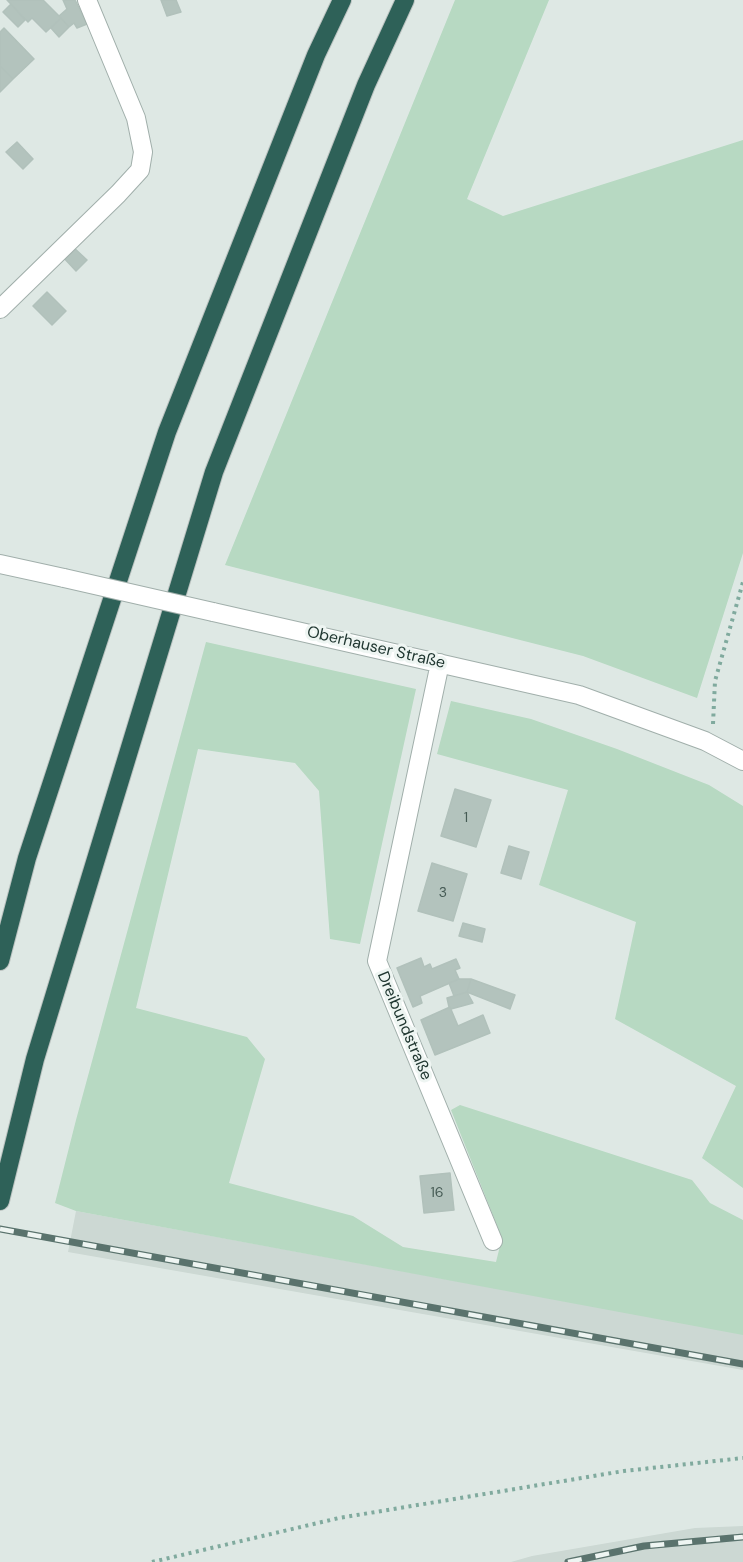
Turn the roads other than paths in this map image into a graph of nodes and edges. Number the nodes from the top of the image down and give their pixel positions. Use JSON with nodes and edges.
{"nodes":[{"id":1,"x":87,"y":0,"type":"edge"},
{"id":2,"x":342,"y":0,"type":"edge"},
{"id":3,"x":405,"y":0,"type":"edge"},
{"id":4,"x":0,"y":309,"type":"edge"},
{"id":5,"x":0,"y":564,"type":"edge"},
{"id":6,"x":440,"y":663,"type":"junction"},
{"id":7,"x":743,"y":760,"type":"edge"},
{"id":8,"x":0,"y":961,"type":"edge"},
{"id":9,"x":0,"y":1201,"type":"edge"},
{"id":10,"x":493,"y":1241,"type":"dead end"}],
"edges":[{"from":1,"to":4,"type":"street"},
{"from":2,"to":8,"type":"highway"},
{"from":3,"to":9,"type":"highway"},
{"from":5,"to":6,"type":"street","name":"Oberhauser Straße","bridge":true},
{"from":6,"to":7,"type":"street","name":"Oberhauser Straße"},
{"from":6,"to":10,"type":"street","name":"Dreibundstraße"}]}
